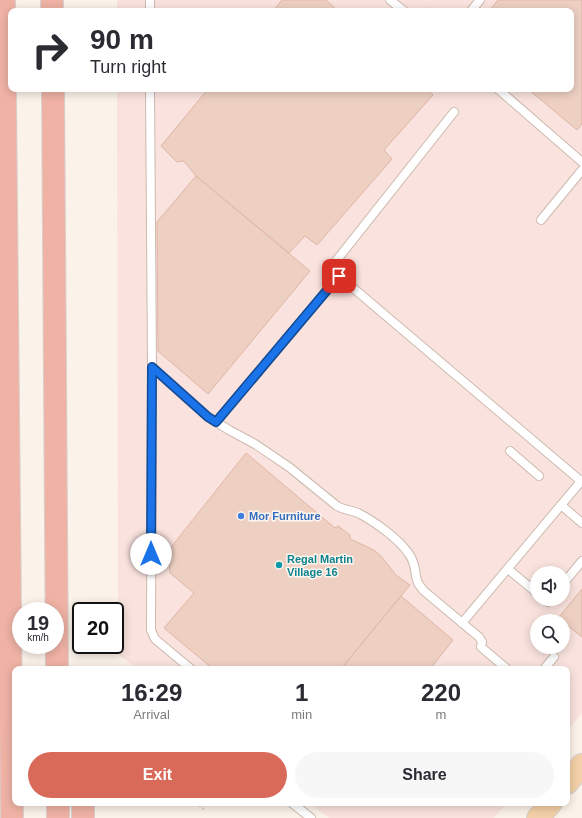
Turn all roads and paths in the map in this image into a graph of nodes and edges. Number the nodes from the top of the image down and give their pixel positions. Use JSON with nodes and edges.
{"nodes":[{"id":1,"x":4,"y":0,"type":"edge"},
{"id":2,"x":390,"y":0,"type":"edge"},
{"id":3,"x":480,"y":0,"type":"edge"},
{"id":4,"x":400,"y":8,"type":"edge"},
{"id":5,"x":473,"y":8,"type":"edge"},
{"id":6,"x":52,"y":92,"type":"edge"},
{"id":7,"x":150,"y":92,"type":"edge"},
{"id":8,"x":501,"y":92,"type":"edge"},
{"id":9,"x":454,"y":112,"type":"dead end"},
{"id":10,"x":582,"y":162,"type":"edge"},
{"id":11,"x":582,"y":170,"type":"edge"},
{"id":12,"x":541,"y":220,"type":"dead end"},
{"id":13,"x":339,"y":276,"type":"junction"},
{"id":14,"x":152,"y":367,"type":"junction"},
{"id":15,"x":216,"y":422,"type":"junction"},
{"id":16,"x":510,"y":451,"type":"dead end"},
{"id":17,"x":540,"y":476,"type":"dead end"},
{"id":18,"x":582,"y":481,"type":"edge"},
{"id":19,"x":561,"y":505,"type":"junction"},
{"id":20,"x":582,"y":523,"type":"edge"},
{"id":21,"x":582,"y":561,"type":"edge"},
{"id":22,"x":508,"y":569,"type":"junction"},
{"id":23,"x":570,"y":576,"type":"edge"},
{"id":24,"x":530,"y":587,"type":"edge"},
{"id":25,"x":57,"y":602,"type":"edge"},
{"id":26,"x":462,"y":623,"type":"junction"},
{"id":27,"x":64,"y":650,"type":"edge"},
{"id":28,"x":57,"y":654,"type":"edge"},
{"id":29,"x":554,"y":658,"type":"dead end"},
{"id":30,"x":57,"y":666,"type":"edge"},
{"id":31,"x":71,"y":666,"type":"edge"},
{"id":32,"x":187,"y":666,"type":"edge"},
{"id":33,"x":503,"y":666,"type":"edge"},
{"id":34,"x":547,"y":666,"type":"edge"},
{"id":35,"x":582,"y":765,"type":"edge"},
{"id":36,"x":570,"y":779,"type":"edge"},
{"id":37,"x":58,"y":806,"type":"edge"},
{"id":38,"x":82,"y":806,"type":"edge"},
{"id":39,"x":200,"y":806,"type":"edge"},
{"id":40,"x":296,"y":806,"type":"edge"},
{"id":41,"x":548,"y":806,"type":"edge"},
{"id":42,"x":206,"y":811,"type":"dead end"},
{"id":43,"x":12,"y":818,"type":"edge"},
{"id":44,"x":58,"y":818,"type":"edge"},
{"id":45,"x":83,"y":818,"type":"edge"},
{"id":46,"x":311,"y":818,"type":"edge"},
{"id":47,"x":538,"y":818,"type":"edge"}],
"edges":[{"from":1,"to":43,"type":"highway"},
{"from":2,"to":4,"type":"lane"},
{"from":3,"to":5,"type":"lane"},
{"from":6,"to":25,"type":"highway"},
{"from":7,"to":14,"type":"lane"},
{"from":8,"to":10,"type":"lane"},
{"from":9,"to":13,"type":"lane"},
{"from":11,"to":12,"type":"lane"},
{"from":13,"to":15,"type":"lane"},
{"from":13,"to":18,"type":"lane"},
{"from":14,"to":15,"type":"lane"},
{"from":14,"to":32,"type":"lane"},
{"from":15,"to":26,"type":"lane"},
{"from":16,"to":17,"type":"lane"},
{"from":18,"to":19,"type":"lane"},
{"from":19,"to":20,"type":"lane"},
{"from":19,"to":22,"type":"lane"},
{"from":21,"to":23,"type":"lane"},
{"from":22,"to":24,"type":"lane"},
{"from":22,"to":26,"type":"lane"},
{"from":26,"to":33,"type":"lane"},
{"from":27,"to":31,"type":"highway"},
{"from":28,"to":30,"type":"highway"},
{"from":29,"to":34,"type":"lane"},
{"from":35,"to":36,"type":"main road"},
{"from":37,"to":44,"type":"highway"},
{"from":38,"to":45,"type":"highway"},
{"from":39,"to":42,"type":"path"},
{"from":40,"to":46,"type":"lane"},
{"from":41,"to":47,"type":"main road"}]}
